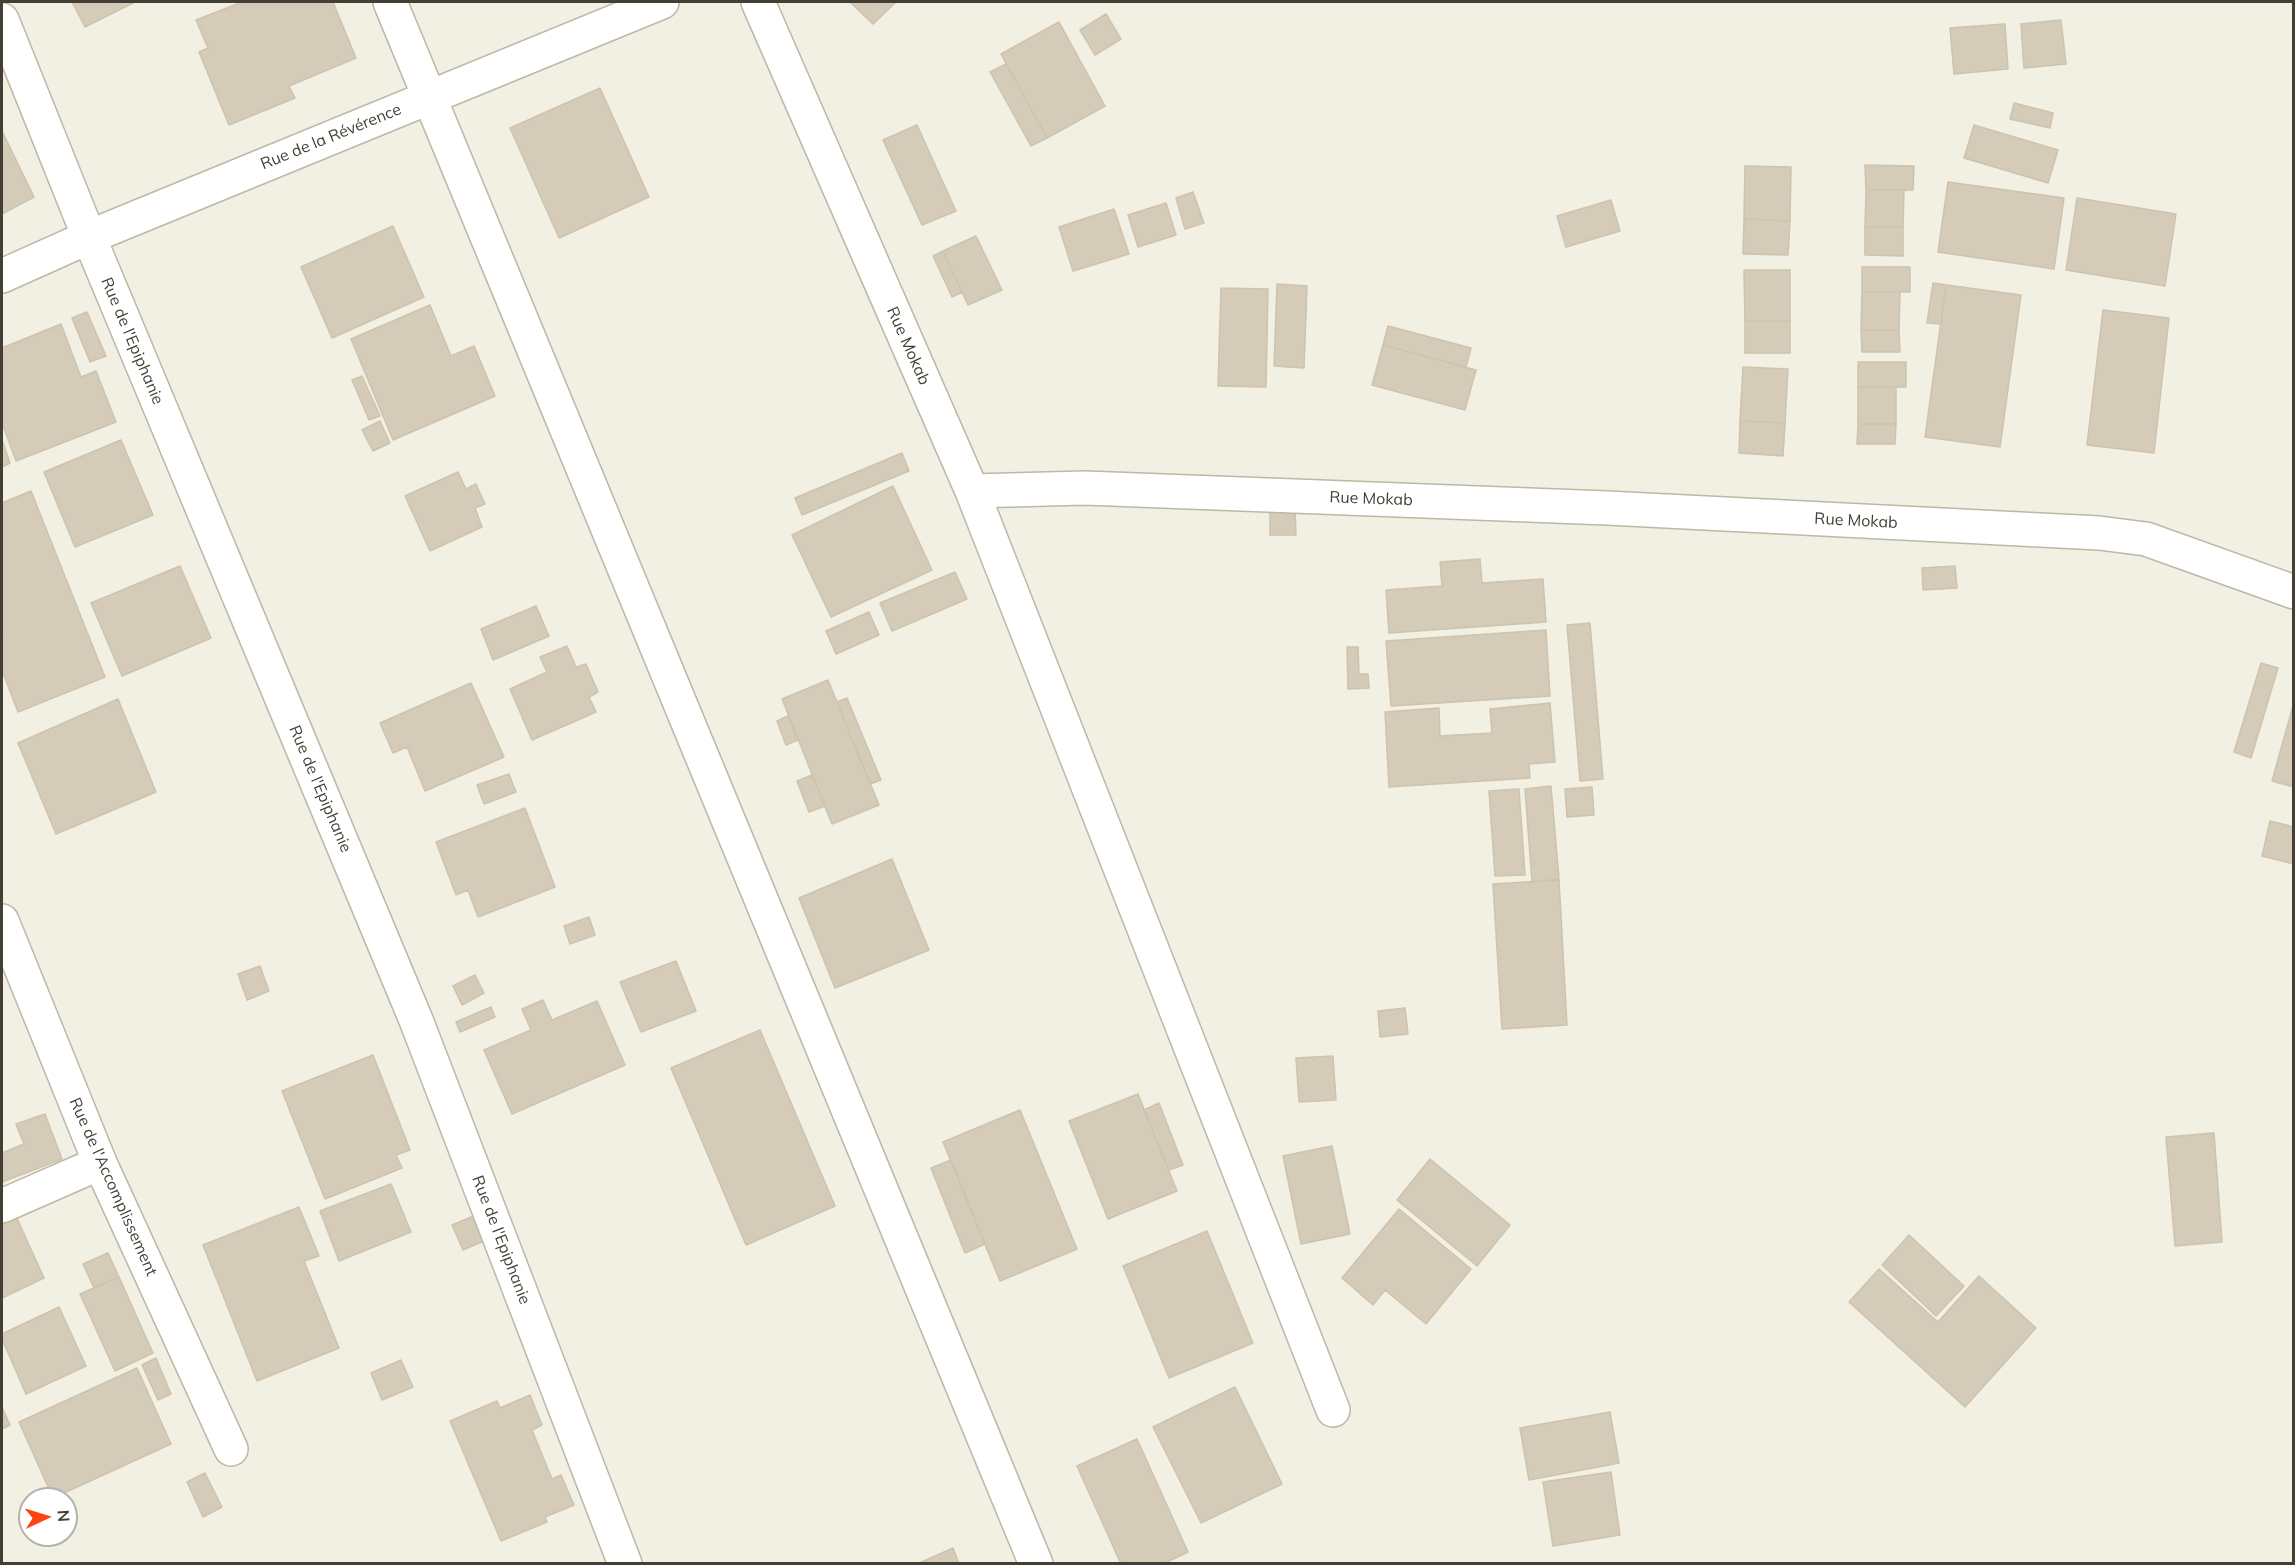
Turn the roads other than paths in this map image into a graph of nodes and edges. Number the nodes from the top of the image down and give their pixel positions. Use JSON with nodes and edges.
{"nodes":[{"id":1,"x":390,"y":2,"type":"edge"},
{"id":2,"x":662,"y":2,"type":"edge"},
{"id":3,"x":758,"y":2,"type":"edge"},
{"id":4,"x":2,"y":20,"type":"edge"},
{"id":5,"x":429,"y":97,"type":"junction"},
{"id":6,"x":89,"y":237,"type":"junction"},
{"id":7,"x":2,"y":276,"type":"edge"},
{"id":8,"x":972,"y":491,"type":"junction"},
{"id":9,"x":2294,"y":592,"type":"edge"},
{"id":10,"x":2,"y":921,"type":"edge"},
{"id":11,"x":100,"y":1163,"type":"junction"},
{"id":12,"x":2,"y":1206,"type":"edge"},
{"id":13,"x":1333,"y":1410,"type":"dead end"},
{"id":14,"x":231,"y":1449,"type":"dead end"},
{"id":15,"x":625,"y":1563,"type":"edge"},
{"id":16,"x":1036,"y":1563,"type":"edge"}],
"edges":[{"from":1,"to":5,"type":"street"},
{"from":2,"to":5,"type":"street","name":"Rue de la Révérence"},
{"from":3,"to":8,"type":"street","name":"Rue Mokab"},
{"from":4,"to":6,"type":"street","name":"Rue de l'Epiphanie"},
{"from":5,"to":6,"type":"street","name":"Rue de la Révérence"},
{"from":5,"to":16,"type":"street"},
{"from":6,"to":7,"type":"street","name":"Rue de la Révérence"},
{"from":6,"to":15,"type":"street","name":"Rue de l'Epiphanie"},
{"from":8,"to":9,"type":"street","name":"Rue Mokab"},
{"from":8,"to":13,"type":"street"},
{"from":10,"to":11,"type":"street","name":"Rue de l'Accomplissement"},
{"from":11,"to":12,"type":"street"},
{"from":11,"to":14,"type":"street","name":"Rue de l'Accomplissement"}]}
